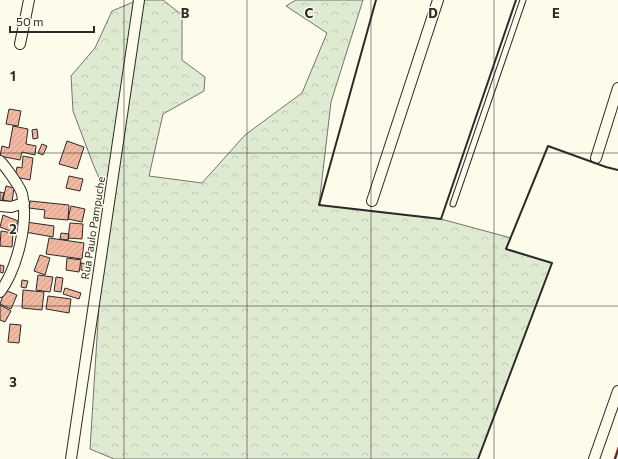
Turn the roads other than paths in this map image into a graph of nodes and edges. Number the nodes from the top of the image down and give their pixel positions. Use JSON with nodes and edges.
{"nodes":[{"id":1,"x":29,"y":0,"type":"edge"},
{"id":2,"x":139,"y":0,"type":"edge"},
{"id":3,"x":438,"y":0,"type":"edge"},
{"id":4,"x":523,"y":0,"type":"edge"},
{"id":5,"x":20,"y":44,"type":"dead end"},
{"id":6,"x":618,"y":88,"type":"edge"},
{"id":7,"x":596,"y":158,"type":"dead end"},
{"id":8,"x":0,"y":161,"type":"edge"},
{"id":9,"x":372,"y":200,"type":"dead end"},
{"id":10,"x":24,"y":203,"type":"junction"},
{"id":11,"x":453,"y":204,"type":"dead end"},
{"id":12,"x":0,"y":206,"type":"edge"},
{"id":13,"x":0,"y":292,"type":"edge"},
{"id":14,"x":618,"y":391,"type":"edge"},
{"id":15,"x":70,"y":459,"type":"edge"},
{"id":16,"x":594,"y":459,"type":"edge"}],
"edges":[{"from":1,"to":5,"type":"street"},
{"from":2,"to":15,"type":"street","name":"Rua Paulo Pampuche"},
{"from":3,"to":9,"type":"street"},
{"from":4,"to":11,"type":"lane"},
{"from":6,"to":7,"type":"street"},
{"from":8,"to":10,"type":"street"},
{"from":10,"to":12,"type":"street"},
{"from":10,"to":13,"type":"street"},
{"from":14,"to":16,"type":"street"}]}
